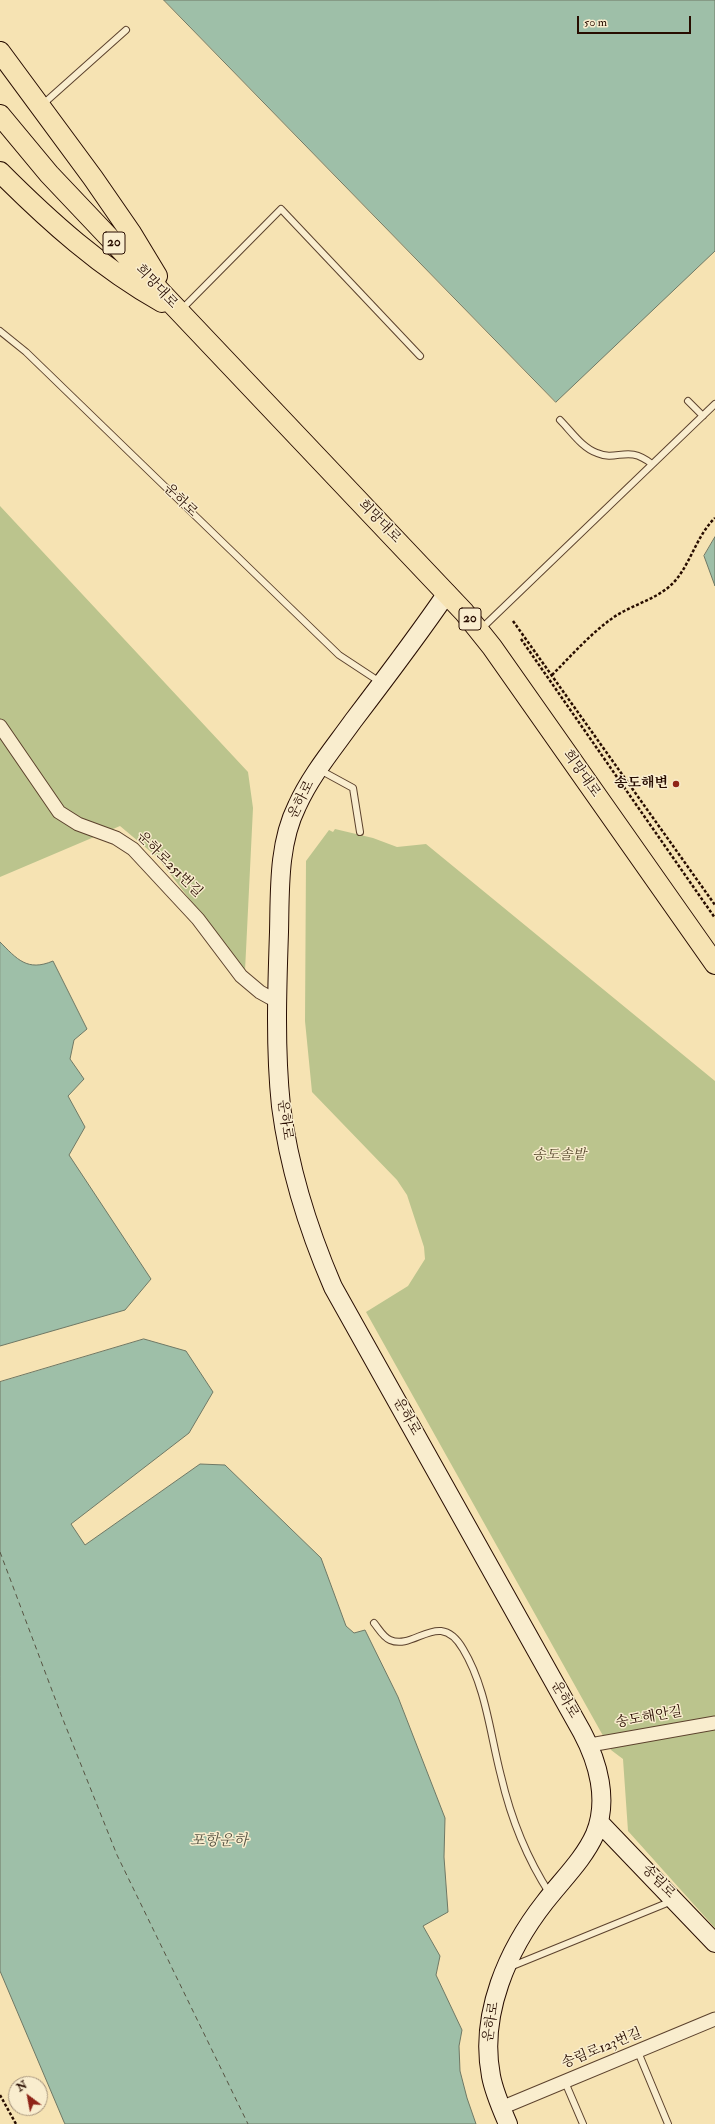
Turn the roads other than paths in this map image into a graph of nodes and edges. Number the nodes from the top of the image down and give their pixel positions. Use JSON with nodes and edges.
{"nodes":[{"id":1,"x":126,"y":30,"type":"dead end"},
{"id":2,"x":0,"y":52,"type":"edge"},
{"id":3,"x":39,"y":108,"type":"junction"},
{"id":4,"x":0,"y":115,"type":"edge"},
{"id":5,"x":0,"y":172,"type":"edge"},
{"id":6,"x":179,"y":312,"type":"junction"},
{"id":7,"x":0,"y":331,"type":"edge"},
{"id":8,"x":420,"y":356,"type":"dead end"},
{"id":9,"x":688,"y":401,"type":"dead end"},
{"id":10,"x":715,"y":404,"type":"edge"},
{"id":11,"x":703,"y":416,"type":"junction"},
{"id":12,"x":560,"y":420,"type":"dead end"},
{"id":13,"x":652,"y":464,"type":"junction"},
{"id":14,"x":446,"y":593,"type":"junction"},
{"id":15,"x":480,"y":630,"type":"junction"},
{"id":16,"x":382,"y":683,"type":"junction"},
{"id":17,"x":0,"y":726,"type":"edge"},
{"id":18,"x":318,"y":769,"type":"junction"},
{"id":19,"x":360,"y":832,"type":"dead end"},
{"id":20,"x":715,"y":964,"type":"edge"},
{"id":21,"x":278,"y":1002,"type":"junction"},
{"id":22,"x":374,"y":1622,"type":"dead end"},
{"id":23,"x":715,"y":1723,"type":"edge"},
{"id":24,"x":590,"y":1745,"type":"junction"},
{"id":25,"x":599,"y":1822,"type":"junction"},
{"id":26,"x":551,"y":1895,"type":"junction"},
{"id":27,"x":675,"y":1899,"type":"junction"},
{"id":28,"x":715,"y":1943,"type":"edge"},
{"id":29,"x":505,"y":1969,"type":"junction"},
{"id":30,"x":715,"y":2019,"type":"edge"},
{"id":31,"x":638,"y":2052,"type":"junction"},
{"id":32,"x":565,"y":2082,"type":"junction"},
{"id":33,"x":505,"y":2116,"type":"edge"},
{"id":34,"x":582,"y":2124,"type":"edge"},
{"id":35,"x":668,"y":2124,"type":"edge"}],
"edges":[{"from":1,"to":3,"type":"lane"},
{"from":2,"to":3,"type":"main road"},
{"from":3,"to":6,"type":"main road"},
{"from":4,"to":6,"type":"main road","name":"희망대로","number":"20"},
{"from":5,"to":6,"type":"main road"},
{"from":6,"to":8,"type":"lane"},
{"from":6,"to":14,"type":"main road","name":"희망대로","number":"20"},
{"from":7,"to":16,"type":"lane","name":"운하로"},
{"from":9,"to":11,"type":"lane"},
{"from":10,"to":11,"type":"lane"},
{"from":11,"to":13,"type":"lane"},
{"from":12,"to":13,"type":"lane"},
{"from":13,"to":15,"type":"lane"},
{"from":14,"to":15,"type":"main road","name":"희망대로","number":"20"},
{"from":14,"to":16,"type":"street","name":"운하로"},
{"from":15,"to":20,"type":"main road","name":"희망대로","number":"20"},
{"from":16,"to":18,"type":"street","name":"운하로"},
{"from":17,"to":21,"type":"street","name":"운하로251번길"},
{"from":18,"to":19,"type":"lane"},
{"from":18,"to":21,"type":"street","name":"운하로"},
{"from":21,"to":24,"type":"street","name":"운하로"},
{"from":22,"to":26,"type":"lane"},
{"from":23,"to":24,"type":"street","name":"송도해안길"},
{"from":24,"to":25,"type":"street","name":"운하로"},
{"from":25,"to":26,"type":"street","name":"운하로"},
{"from":25,"to":27,"type":"street","name":"송림로"},
{"from":26,"to":29,"type":"street","name":"운하로"},
{"from":27,"to":28,"type":"street","name":"송림로"},
{"from":27,"to":29,"type":"lane"},
{"from":29,"to":33,"type":"street","name":"운하로"},
{"from":30,"to":31,"type":"street","name":"송림로123번길"},
{"from":31,"to":32,"type":"street","name":"송림로123번길"},
{"from":31,"to":35,"type":"lane"},
{"from":32,"to":33,"type":"street","name":"송림로123번길"},
{"from":32,"to":34,"type":"lane"}]}
